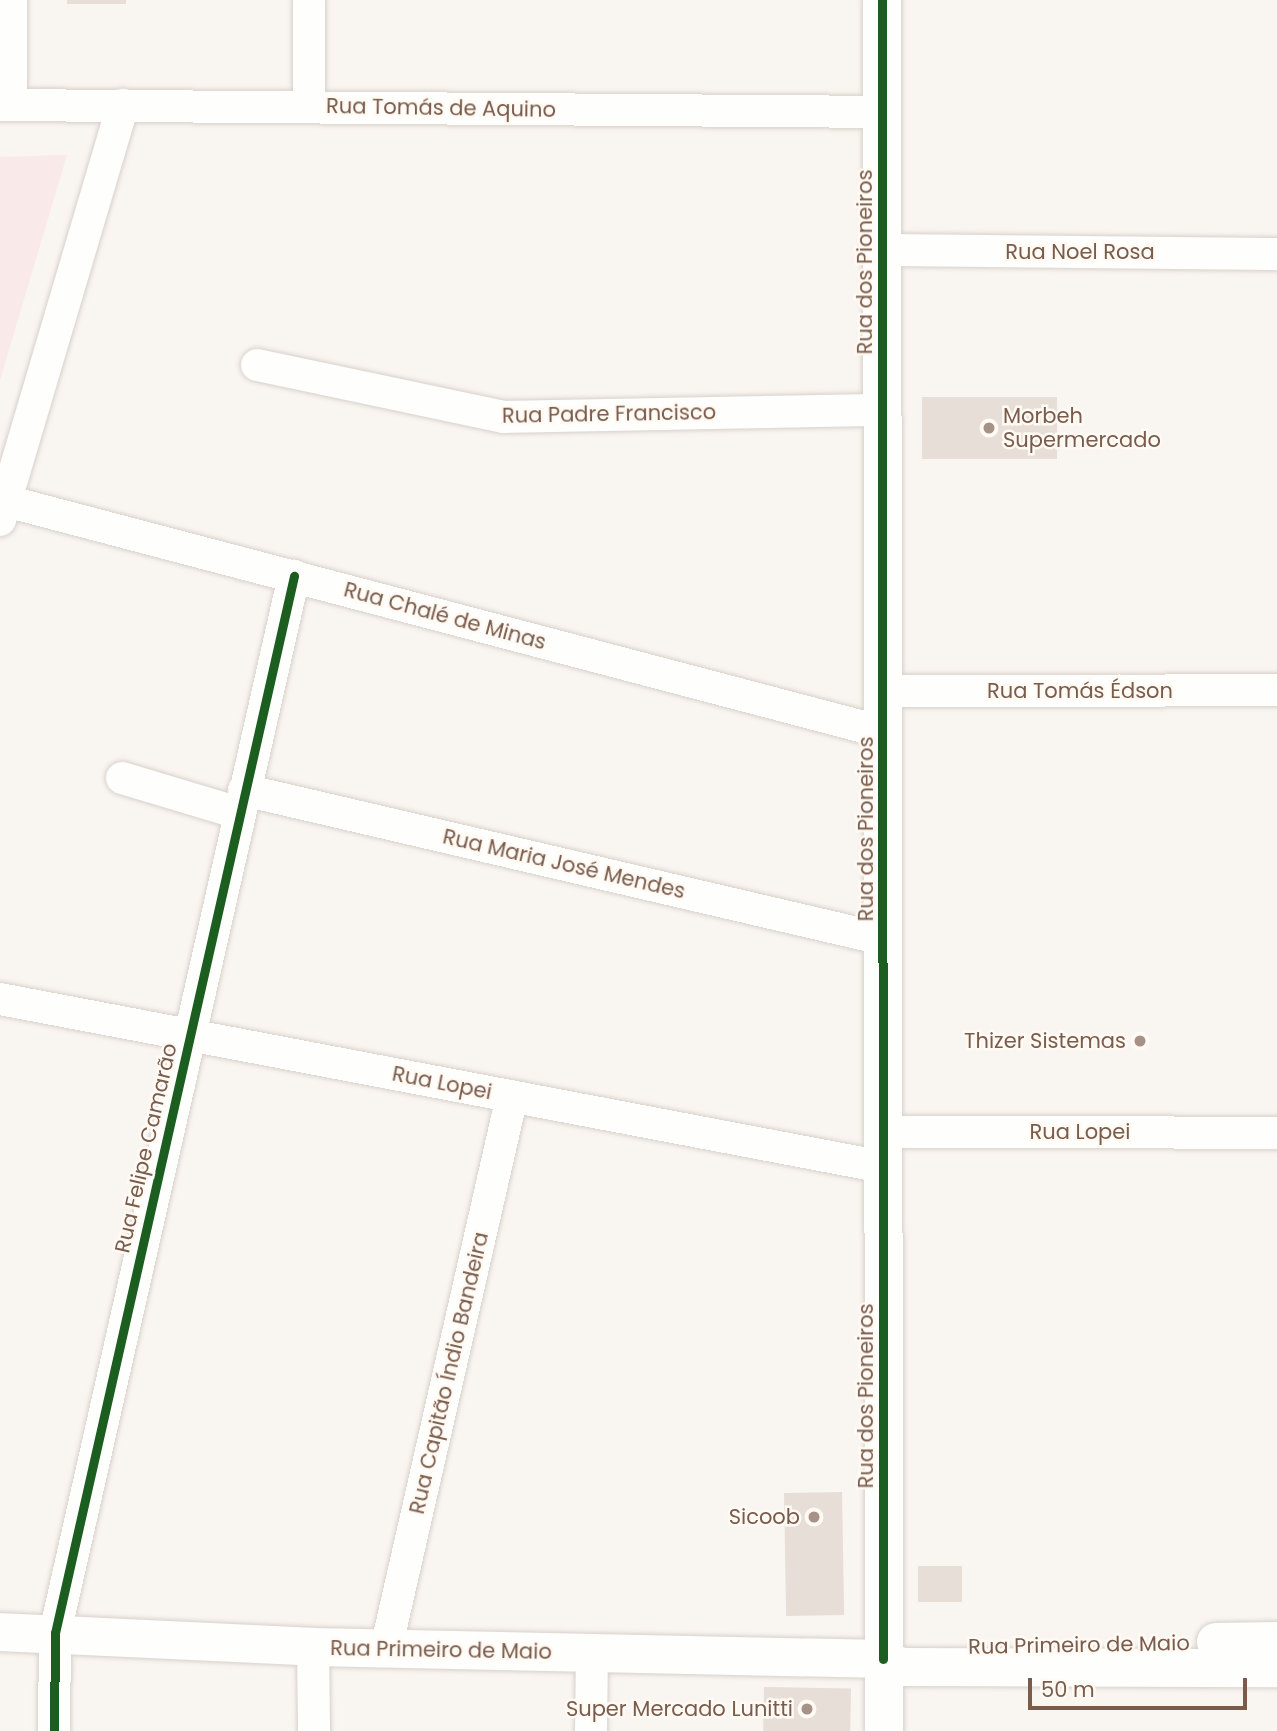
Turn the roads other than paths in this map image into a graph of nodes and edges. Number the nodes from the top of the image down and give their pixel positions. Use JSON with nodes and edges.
{"nodes":[{"id":1,"x":10,"y":0,"type":"edge"},
{"id":2,"x":309,"y":0,"type":"edge"},
{"id":3,"x":882,"y":0,"type":"edge"},
{"id":4,"x":5,"y":104,"type":"edge"},
{"id":5,"x":123,"y":105,"type":"junction"},
{"id":6,"x":309,"y":107,"type":"junction"},
{"id":7,"x":883,"y":112,"type":"junction"},
{"id":8,"x":883,"y":250,"type":"junction"},
{"id":9,"x":1277,"y":254,"type":"edge"},
{"id":10,"x":257,"y":365,"type":"dead end"},
{"id":11,"x":883,"y":410,"type":"junction"},
{"id":12,"x":3,"y":510,"type":"edge"},
{"id":13,"x":294,"y":576,"type":"junction"},
{"id":14,"x":1277,"y":690,"type":"edge"},
{"id":15,"x":883,"y":691,"type":"junction"},
{"id":16,"x":883,"y":732,"type":"junction"},
{"id":17,"x":122,"y":778,"type":"dead end"},
{"id":18,"x":241,"y":801,"type":"junction"},
{"id":19,"x":883,"y":939,"type":"junction"},
{"id":20,"x":0,"y":999,"type":"edge"},
{"id":21,"x":189,"y":1035,"type":"junction"},
{"id":22,"x":512,"y":1096,"type":"junction"},
{"id":23,"x":1277,"y":1133,"type":"edge"},
{"id":24,"x":883,"y":1150,"type":"junction"},
{"id":25,"x":0,"y":1632,"type":"edge"},
{"id":26,"x":55,"y":1633,"type":"junction"},
{"id":27,"x":1277,"y":1641,"type":"edge"},
{"id":28,"x":313,"y":1647,"type":"junction"},
{"id":29,"x":386,"y":1649,"type":"junction"},
{"id":30,"x":592,"y":1653,"type":"junction"},
{"id":31,"x":883,"y":1659,"type":"junction"},
{"id":32,"x":1277,"y":1668,"type":"edge"},
{"id":33,"x":54,"y":1731,"type":"edge"},
{"id":34,"x":314,"y":1731,"type":"edge"},
{"id":35,"x":592,"y":1731,"type":"edge"},
{"id":36,"x":884,"y":1731,"type":"edge"}],
"edges":[{"from":1,"to":4,"type":"street"},
{"from":2,"to":6,"type":"street"},
{"from":3,"to":7,"type":"main road","name":"Rua dos Pioneiros"},
{"from":4,"to":5,"type":"street","name":"Rua Tomás de Aquino"},
{"from":5,"to":6,"type":"street","name":"Rua Tomás de Aquino"},
{"from":5,"to":12,"type":"street"},
{"from":6,"to":7,"type":"street","name":"Rua Tomás de Aquino"},
{"from":7,"to":8,"type":"main road","name":"Rua dos Pioneiros"},
{"from":8,"to":9,"type":"street","name":"Rua Noel Rosa"},
{"from":8,"to":11,"type":"main road","name":"Rua dos Pioneiros"},
{"from":10,"to":11,"type":"street","name":"Rua Padre Francisco"},
{"from":11,"to":15,"type":"main road","name":"Rua dos Pioneiros"},
{"from":12,"to":13,"type":"street","name":"Rua Chalé de Minas"},
{"from":13,"to":16,"type":"street","name":"Rua Chalé de Minas"},
{"from":13,"to":18,"type":"street","name":"Rua Felipe Camarão"},
{"from":14,"to":15,"type":"street","name":"Rua Tomás Édson"},
{"from":15,"to":16,"type":"main road","name":"Rua dos Pioneiros"},
{"from":16,"to":19,"type":"main road","name":"Rua dos Pioneiros"},
{"from":17,"to":18,"type":"street","name":"Rua Maria José Mendes"},
{"from":18,"to":19,"type":"street","name":"Rua Maria José Mendes"},
{"from":18,"to":21,"type":"street","name":"Rua Felipe Camarão"},
{"from":19,"to":24,"type":"main road","name":"Rua dos Pioneiros"},
{"from":20,"to":21,"type":"street","name":"Rua Lopei"},
{"from":21,"to":22,"type":"street","name":"Rua Lopei"},
{"from":21,"to":26,"type":"street","name":"Rua Felipe Camarão"},
{"from":22,"to":24,"type":"street","name":"Rua Lopei"},
{"from":22,"to":29,"type":"street","name":"Rua Capitão Índio Bandeira"},
{"from":23,"to":24,"type":"street","name":"Rua Lopei"},
{"from":24,"to":31,"type":"main road","name":"Rua dos Pioneiros"},
{"from":25,"to":26,"type":"main road","name":"Rua Primeiro de Maio"},
{"from":26,"to":28,"type":"main road","name":"Rua Primeiro de Maio"},
{"from":26,"to":33,"type":"street","name":"Rua Felipe Camarão"},
{"from":27,"to":31,"type":"main road","name":"Rua Primeiro de Maio"},
{"from":28,"to":29,"type":"main road","name":"Rua Primeiro de Maio"},
{"from":28,"to":34,"type":"street"},
{"from":29,"to":30,"type":"main road","name":"Rua Primeiro de Maio"},
{"from":30,"to":31,"type":"main road","name":"Rua Primeiro de Maio"},
{"from":30,"to":35,"type":"street"},
{"from":31,"to":32,"type":"main road","name":"Rua Primeiro de Maio"},
{"from":31,"to":36,"type":"main road","name":"Rua dos Pioneiros"}]}
